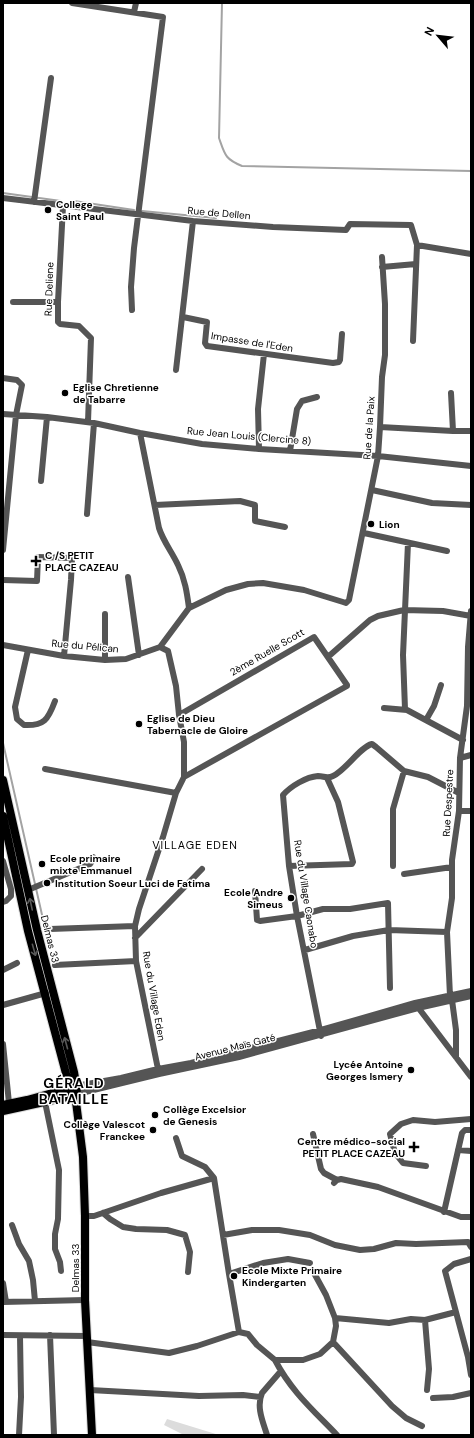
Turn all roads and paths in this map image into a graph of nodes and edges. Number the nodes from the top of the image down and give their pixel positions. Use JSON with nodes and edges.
{"nodes":[{"id":1,"x":72,"y":3,"type":"edge"},
{"id":2,"x":136,"y":3,"type":"edge"},
{"id":3,"x":134,"y":12,"type":"junction"},
{"id":4,"x":51,"y":78,"type":"dead end"},
{"id":5,"x":3,"y":198,"type":"edge"},
{"id":6,"x":34,"y":202,"type":"junction"},
{"id":7,"x":62,"y":206,"type":"junction"},
{"id":8,"x":138,"y":214,"type":"junction"},
{"id":9,"x":194,"y":221,"type":"junction"},
{"id":10,"x":417,"y":244,"type":"junction"},
{"id":11,"x":471,"y":254,"type":"edge"},
{"id":12,"x":382,"y":257,"type":"dead end"},
{"id":13,"x":416,"y":264,"type":"junction"},
{"id":14,"x":382,"y":268,"type":"junction"},
{"id":15,"x":13,"y":302,"type":"dead end"},
{"id":16,"x":58,"y":302,"type":"junction"},
{"id":17,"x":132,"y":310,"type":"dead end"},
{"id":18,"x":183,"y":317,"type":"junction"},
{"id":19,"x":342,"y":334,"type":"dead end"},
{"id":20,"x":413,"y":341,"type":"dead end"},
{"id":21,"x":264,"y":354,"type":"junction"},
{"id":22,"x":176,"y":370,"type":"dead end"},
{"id":23,"x":3,"y":378,"type":"edge"},
{"id":24,"x":451,"y":393,"type":"dead end"},
{"id":25,"x":317,"y":397,"type":"dead end"},
{"id":26,"x":3,"y":414,"type":"edge"},
{"id":27,"x":16,"y":415,"type":"junction"},
{"id":28,"x":47,"y":417,"type":"junction"},
{"id":29,"x":91,"y":423,"type":"junction"},
{"id":30,"x":380,"y":427,"type":"junction"},
{"id":31,"x":471,"y":430,"type":"edge"},
{"id":32,"x":453,"y":431,"type":"junction"},
{"id":33,"x":140,"y":433,"type":"junction"},
{"id":34,"x":258,"y":449,"type":"junction"},
{"id":35,"x":290,"y":451,"type":"junction"},
{"id":36,"x":378,"y":456,"type":"junction"},
{"id":37,"x":471,"y":466,"type":"edge"},
{"id":38,"x":40,"y":481,"type":"dead end"},
{"id":39,"x":372,"y":490,"type":"junction"},
{"id":40,"x":155,"y":505,"type":"junction"},
{"id":41,"x":471,"y":505,"type":"edge"},
{"id":42,"x":87,"y":514,"type":"dead end"},
{"id":43,"x":285,"y":527,"type":"dead end"},
{"id":44,"x":364,"y":533,"type":"junction"},
{"id":45,"x":408,"y":543,"type":"junction"},
{"id":46,"x":3,"y":550,"type":"edge"},
{"id":47,"x":447,"y":551,"type":"dead end"},
{"id":48,"x":128,"y":577,"type":"dead end"},
{"id":49,"x":3,"y":580,"type":"edge"},
{"id":50,"x":189,"y":608,"type":"junction"},
{"id":51,"x":404,"y":610,"type":"junction"},
{"id":52,"x":106,"y":614,"type":"dead end"},
{"id":53,"x":471,"y":615,"type":"edge"},
{"id":54,"x":3,"y":645,"type":"edge"},
{"id":55,"x":160,"y":647,"type":"junction"},
{"id":56,"x":28,"y":650,"type":"junction"},
{"id":57,"x":139,"y":655,"type":"junction"},
{"id":58,"x":64,"y":656,"type":"junction"},
{"id":59,"x":329,"y":656,"type":"junction"},
{"id":60,"x":105,"y":660,"type":"junction"},
{"id":61,"x":441,"y":685,"type":"dead end"},
{"id":62,"x":55,"y":701,"type":"dead end"},
{"id":63,"x":469,"y":706,"type":"edge"},
{"id":64,"x":384,"y":708,"type":"dead end"},
{"id":65,"x":405,"y":710,"type":"junction"},
{"id":66,"x":179,"y":715,"type":"junction"},
{"id":67,"x":426,"y":720,"type":"junction"},
{"id":68,"x":463,"y":740,"type":"junction"},
{"id":69,"x":471,"y":755,"type":"edge"},
{"id":70,"x":460,"y":758,"type":"junction"},
{"id":71,"x":45,"y":769,"type":"dead end"},
{"id":72,"x":404,"y":771,"type":"junction"},
{"id":73,"x":184,"y":777,"type":"junction"},
{"id":74,"x":327,"y":778,"type":"junction"},
{"id":75,"x":3,"y":780,"type":"edge"},
{"id":76,"x":176,"y":793,"type":"junction"},
{"id":77,"x":459,"y":793,"type":"junction"},
{"id":78,"x":459,"y":811,"type":"junction"},
{"id":79,"x":471,"y":811,"type":"edge"},
{"id":80,"x":3,"y":816,"type":"edge"},
{"id":81,"x":93,"y":857,"type":"dead end"},
{"id":82,"x":3,"y":861,"type":"edge"},
{"id":83,"x":289,"y":866,"type":"junction"},
{"id":84,"x":393,"y":866,"type":"dead end"},
{"id":85,"x":452,"y":867,"type":"junction"},
{"id":86,"x":4,"y":868,"type":"edge"},
{"id":87,"x":202,"y":869,"type":"dead end"},
{"id":88,"x":404,"y":874,"type":"dead end"},
{"id":89,"x":28,"y":890,"type":"junction"},
{"id":90,"x":254,"y":891,"type":"dead end"},
{"id":91,"x":3,"y":902,"type":"edge"},
{"id":92,"x":297,"y":916,"type":"junction"},
{"id":93,"x":135,"y":926,"type":"junction"},
{"id":94,"x":50,"y":929,"type":"dead end"},
{"id":95,"x":389,"y":930,"type":"junction"},
{"id":96,"x":447,"y":932,"type":"junction"},
{"id":97,"x":135,"y":938,"type":"junction"},
{"id":98,"x":305,"y":950,"type":"junction"},
{"id":99,"x":136,"y":961,"type":"junction"},
{"id":100,"x":17,"y":963,"type":"dead end"},
{"id":101,"x":55,"y":965,"type":"dead end"},
{"id":102,"x":3,"y":970,"type":"edge"},
{"id":103,"x":390,"y":988,"type":"dead end"},
{"id":104,"x":471,"y":991,"type":"edge"},
{"id":105,"x":46,"y":993,"type":"junction"},
{"id":106,"x":471,"y":996,"type":"edge"},
{"id":107,"x":451,"y":998,"type":"junction"},
{"id":108,"x":3,"y":1005,"type":"edge"},
{"id":109,"x":416,"y":1006,"type":"junction"},
{"id":110,"x":321,"y":1033,"type":"junction"},
{"id":111,"x":3,"y":1044,"type":"edge"},
{"id":112,"x":456,"y":1057,"type":"junction"},
{"id":113,"x":159,"y":1072,"type":"junction"},
{"id":114,"x":471,"y":1077,"type":"edge"},
{"id":115,"x":74,"y":1093,"type":"junction"},
{"id":116,"x":45,"y":1102,"type":"junction"},
{"id":117,"x":6,"y":1104,"type":"edge"},
{"id":118,"x":3,"y":1111,"type":"edge"},
{"id":119,"x":471,"y":1119,"type":"edge"},
{"id":120,"x":471,"y":1130,"type":"edge"},
{"id":121,"x":313,"y":1134,"type":"dead end"},
{"id":122,"x":176,"y":1138,"type":"dead end"},
{"id":123,"x":458,"y":1150,"type":"junction"},
{"id":124,"x":471,"y":1151,"type":"edge"},
{"id":125,"x":426,"y":1166,"type":"dead end"},
{"id":126,"x":214,"y":1178,"type":"junction"},
{"id":127,"x":444,"y":1212,"type":"junction"},
{"id":128,"x":103,"y":1213,"type":"junction"},
{"id":129,"x":85,"y":1216,"type":"junction"},
{"id":130,"x":471,"y":1217,"type":"edge"},
{"id":131,"x":12,"y":1225,"type":"dead end"},
{"id":132,"x":223,"y":1235,"type":"junction"},
{"id":133,"x":471,"y":1247,"type":"edge"},
{"id":134,"x":471,"y":1259,"type":"edge"},
{"id":135,"x":310,"y":1263,"type":"dead end"},
{"id":136,"x":61,"y":1271,"type":"dead end"},
{"id":137,"x":188,"y":1272,"type":"dead end"},
{"id":138,"x":314,"y":1273,"type":"dead end"},
{"id":139,"x":229,"y":1274,"type":"junction"},
{"id":140,"x":3,"y":1283,"type":"edge"},
{"id":141,"x":85,"y":1300,"type":"junction"},
{"id":142,"x":35,"y":1301,"type":"junction"},
{"id":143,"x":5,"y":1302,"type":"edge"},
{"id":144,"x":456,"y":1312,"type":"junction"},
{"id":145,"x":335,"y":1318,"type":"junction"},
{"id":146,"x":426,"y":1320,"type":"junction"},
{"id":147,"x":240,"y":1332,"type":"junction"},
{"id":148,"x":3,"y":1335,"type":"edge"},
{"id":149,"x":50,"y":1335,"type":"junction"},
{"id":150,"x":20,"y":1336,"type":"junction"},
{"id":151,"x":87,"y":1339,"type":"junction"},
{"id":152,"x":333,"y":1342,"type":"junction"},
{"id":153,"x":275,"y":1360,"type":"junction"},
{"id":154,"x":281,"y":1371,"type":"junction"},
{"id":155,"x":471,"y":1375,"type":"edge"},
{"id":156,"x":90,"y":1390,"type":"junction"},
{"id":157,"x":427,"y":1390,"type":"dead end"},
{"id":158,"x":471,"y":1393,"type":"edge"},
{"id":159,"x":260,"y":1396,"type":"junction"},
{"id":160,"x":433,"y":1398,"type":"dead end"},
{"id":161,"x":422,"y":1426,"type":"dead end"},
{"id":162,"x":19,"y":1435,"type":"edge"},
{"id":163,"x":54,"y":1435,"type":"edge"},
{"id":164,"x":92,"y":1435,"type":"edge"},
{"id":165,"x":267,"y":1435,"type":"edge"},
{"id":166,"x":337,"y":1435,"type":"edge"}],
"edges":[{"from":1,"to":3,"type":"street"},
{"from":2,"to":3,"type":"street"},
{"from":3,"to":8,"type":"street"},
{"from":4,"to":6,"type":"street"},
{"from":5,"to":6,"type":"street","name":"Rue de Dellen"},
{"from":6,"to":7,"type":"street","name":"Rue de Dellen"},
{"from":7,"to":8,"type":"street","name":"Rue de Dellen"},
{"from":7,"to":16,"type":"street","name":"Rue Deliene"},
{"from":8,"to":9,"type":"street","name":"Rue de Dellen"},
{"from":8,"to":17,"type":"street"},
{"from":9,"to":10,"type":"street","name":"Rue de Dellen"},
{"from":9,"to":18,"type":"street"},
{"from":10,"to":11,"type":"street"},
{"from":10,"to":13,"type":"street"},
{"from":12,"to":14,"type":"street","name":"Rue de la Paix"},
{"from":13,"to":14,"type":"street"},
{"from":13,"to":20,"type":"street"},
{"from":14,"to":30,"type":"street","name":"Rue de la Paix"},
{"from":15,"to":16,"type":"street"},
{"from":16,"to":29,"type":"street","name":"Rue Deliene"},
{"from":18,"to":21,"type":"street","name":"Impasse de l'Eden"},
{"from":18,"to":22,"type":"street"},
{"from":19,"to":21,"type":"street","name":"Impasse de l'Eden"},
{"from":21,"to":34,"type":"street"},
{"from":23,"to":27,"type":"street"},
{"from":24,"to":32,"type":"street"},
{"from":25,"to":35,"type":"street"},
{"from":26,"to":27,"type":"street","name":"Rue Jean Louis (Clercine 8)"},
{"from":27,"to":28,"type":"street","name":"Rue Jean Louis (Clercine 8)"},
{"from":27,"to":46,"type":"street"},
{"from":28,"to":29,"type":"street","name":"Rue Jean Louis (Clercine 8)"},
{"from":28,"to":38,"type":"street"},
{"from":29,"to":33,"type":"street","name":"Rue Jean Louis (Clercine 8)"},
{"from":29,"to":42,"type":"street"},
{"from":30,"to":32,"type":"street"},
{"from":30,"to":36,"type":"street","name":"Rue de la Paix"},
{"from":31,"to":32,"type":"street"},
{"from":33,"to":34,"type":"street","name":"Rue Jean Louis (Clercine 8)"},
{"from":33,"to":40,"type":"street"},
{"from":34,"to":35,"type":"street","name":"Rue Jean Louis (Clercine 8)"},
{"from":35,"to":36,"type":"street","name":"Rue Jean Louis (Clercine 8)"},
{"from":36,"to":37,"type":"street","name":"Rue Jean Louis (Clercine 8)"},
{"from":36,"to":39,"type":"street","name":"Rue de la Paix"},
{"from":39,"to":41,"type":"street"},
{"from":39,"to":44,"type":"street","name":"Rue de la Paix"},
{"from":40,"to":43,"type":"street"},
{"from":40,"to":50,"type":"street"},
{"from":44,"to":45,"type":"street"},
{"from":44,"to":50,"type":"street","name":"Rue de la Paix"},
{"from":45,"to":47,"type":"street"},
{"from":45,"to":51,"type":"street"},
{"from":48,"to":57,"type":"street"},
{"from":49,"to":58,"type":"street"},
{"from":50,"to":55,"type":"street"},
{"from":51,"to":53,"type":"street"},
{"from":51,"to":59,"type":"street"},
{"from":51,"to":65,"type":"street"},
{"from":52,"to":60,"type":"street"},
{"from":53,"to":63,"type":"street","name":"Rue Despestre"},
{"from":54,"to":56,"type":"street","name":"Rue du Pélican"},
{"from":55,"to":57,"type":"street","name":"Rue du Pélican"},
{"from":55,"to":66,"type":"street","name":"Rue du Village Eden"},
{"from":56,"to":58,"type":"street","name":"Rue du Pélican"},
{"from":56,"to":62,"type":"street"},
{"from":57,"to":60,"type":"street","name":"Rue du Pélican"},
{"from":58,"to":60,"type":"street","name":"Rue du Pélican"},
{"from":59,"to":66,"type":"street","name":"2ème Ruelle Scott"},
{"from":59,"to":73,"type":"street","name":"2ème Ruelle Scott"},
{"from":61,"to":67,"type":"street"},
{"from":63,"to":68,"type":"street","name":"Rue Despestre"},
{"from":64,"to":65,"type":"street"},
{"from":65,"to":67,"type":"street"},
{"from":66,"to":73,"type":"street","name":"Rue du Village Eden"},
{"from":67,"to":68,"type":"street"},
{"from":68,"to":70,"type":"street","name":"Rue Despestre"},
{"from":69,"to":70,"type":"street"},
{"from":70,"to":77,"type":"street","name":"Rue Despestre"},
{"from":71,"to":76,"type":"street"},
{"from":72,"to":74,"type":"street","name":"Rue du Village Caonabo"},
{"from":72,"to":77,"type":"street","name":"Rue du Village Caonabo"},
{"from":72,"to":84,"type":"street"},
{"from":73,"to":76,"type":"street","name":"Rue du Village Eden"},
{"from":74,"to":83,"type":"street","name":"Rue du Village Caonabo"},
{"from":74,"to":83,"type":"street"},
{"from":75,"to":89,"type":"main road","name":"Delmas 33"},
{"from":76,"to":93,"type":"street","name":"Rue du Village Eden"},
{"from":77,"to":78,"type":"street","name":"Rue Despestre"},
{"from":78,"to":79,"type":"street"},
{"from":78,"to":85,"type":"street","name":"Rue Despestre"},
{"from":80,"to":105,"type":"main road","name":"Delmas 33","one_way":true},
{"from":81,"to":89,"type":"street"},
{"from":82,"to":86,"type":"street"},
{"from":83,"to":92,"type":"street","name":"Rue du Village Caonabo"},
{"from":85,"to":88,"type":"street"},
{"from":85,"to":96,"type":"street","name":"Rue Despestre"},
{"from":86,"to":91,"type":"street"},
{"from":87,"to":97,"type":"street"},
{"from":115,"to":89,"type":"main road","name":"Delmas 33","one_way":true},
{"from":90,"to":92,"type":"street"},
{"from":92,"to":95,"type":"street"},
{"from":92,"to":98,"type":"street","name":"Rue du Village Caonabo"},
{"from":93,"to":94,"type":"street"},
{"from":93,"to":97,"type":"street","name":"Rue du Village Eden"},
{"from":95,"to":96,"type":"street"},
{"from":95,"to":98,"type":"street"},
{"from":95,"to":103,"type":"street"},
{"from":96,"to":107,"type":"street","name":"Rue Despestre"},
{"from":97,"to":99,"type":"street","name":"Rue du Village Eden"},
{"from":98,"to":110,"type":"street","name":"Rue du Village Caonabo"},
{"from":99,"to":101,"type":"street"},
{"from":99,"to":113,"type":"street","name":"Rue du Village Eden"},
{"from":100,"to":102,"type":"street"},
{"from":104,"to":107,"type":"street","name":"Avenue Maïs Gaté"},
{"from":105,"to":108,"type":"street"},
{"from":105,"to":115,"type":"main road","name":"Delmas 33"},
{"from":106,"to":107,"type":"street","name":"Avenue Maïs Gaté"},
{"from":107,"to":109,"type":"street","name":"Avenue Maïs Gaté"},
{"from":107,"to":112,"type":"street","name":"Rue Despestre"},
{"from":109,"to":110,"type":"street","name":"Avenue Maïs Gaté"},
{"from":109,"to":112,"type":"street"},
{"from":110,"to":113,"type":"street","name":"Avenue Maïs Gaté"},
{"from":111,"to":117,"type":"street"},
{"from":112,"to":114,"type":"street"},
{"from":113,"to":115,"type":"street","name":"Avenue Maïs Gaté"},
{"from":115,"to":116,"type":"main road","name":"Avenue Maïs Gaté"},
{"from":115,"to":117,"type":"main road","name":"Avenue Maïs Gaté"},
{"from":115,"to":129,"type":"main road","name":"Delmas 33"},
{"from":116,"to":118,"type":"main road","name":"Avenue Maïs Gaté"},
{"from":116,"to":136,"type":"street"},
{"from":119,"to":125,"type":"street"},
{"from":120,"to":123,"type":"street"},
{"from":121,"to":127,"type":"street"},
{"from":122,"to":126,"type":"street"},
{"from":123,"to":124,"type":"street"},
{"from":123,"to":127,"type":"street"},
{"from":126,"to":128,"type":"street"},
{"from":126,"to":132,"type":"street"},
{"from":127,"to":130,"type":"street"},
{"from":128,"to":129,"type":"street"},
{"from":128,"to":137,"type":"street"},
{"from":129,"to":141,"type":"main road","name":"Delmas 33"},
{"from":131,"to":142,"type":"street"},
{"from":132,"to":133,"type":"street"},
{"from":132,"to":139,"type":"street"},
{"from":134,"to":144,"type":"street"},
{"from":135,"to":139,"type":"street"},
{"from":138,"to":145,"type":"street"},
{"from":139,"to":147,"type":"street"},
{"from":140,"to":143,"type":"street"},
{"from":141,"to":142,"type":"street"},
{"from":141,"to":151,"type":"main road","name":"Delmas 33"},
{"from":142,"to":143,"type":"street"},
{"from":144,"to":146,"type":"street"},
{"from":144,"to":155,"type":"street"},
{"from":145,"to":146,"type":"street"},
{"from":145,"to":152,"type":"street"},
{"from":146,"to":157,"type":"street"},
{"from":147,"to":151,"type":"street"},
{"from":147,"to":153,"type":"street"},
{"from":148,"to":150,"type":"street"},
{"from":149,"to":150,"type":"street"},
{"from":149,"to":151,"type":"street"},
{"from":149,"to":163,"type":"street"},
{"from":150,"to":162,"type":"street"},
{"from":151,"to":156,"type":"main road","name":"Delmas 33"},
{"from":152,"to":153,"type":"street"},
{"from":152,"to":161,"type":"street"},
{"from":153,"to":154,"type":"street"},
{"from":154,"to":159,"type":"street"},
{"from":154,"to":166,"type":"street"},
{"from":156,"to":159,"type":"street"},
{"from":156,"to":164,"type":"main road","name":"Delmas 33"},
{"from":158,"to":160,"type":"street"},
{"from":159,"to":165,"type":"street"}]}
